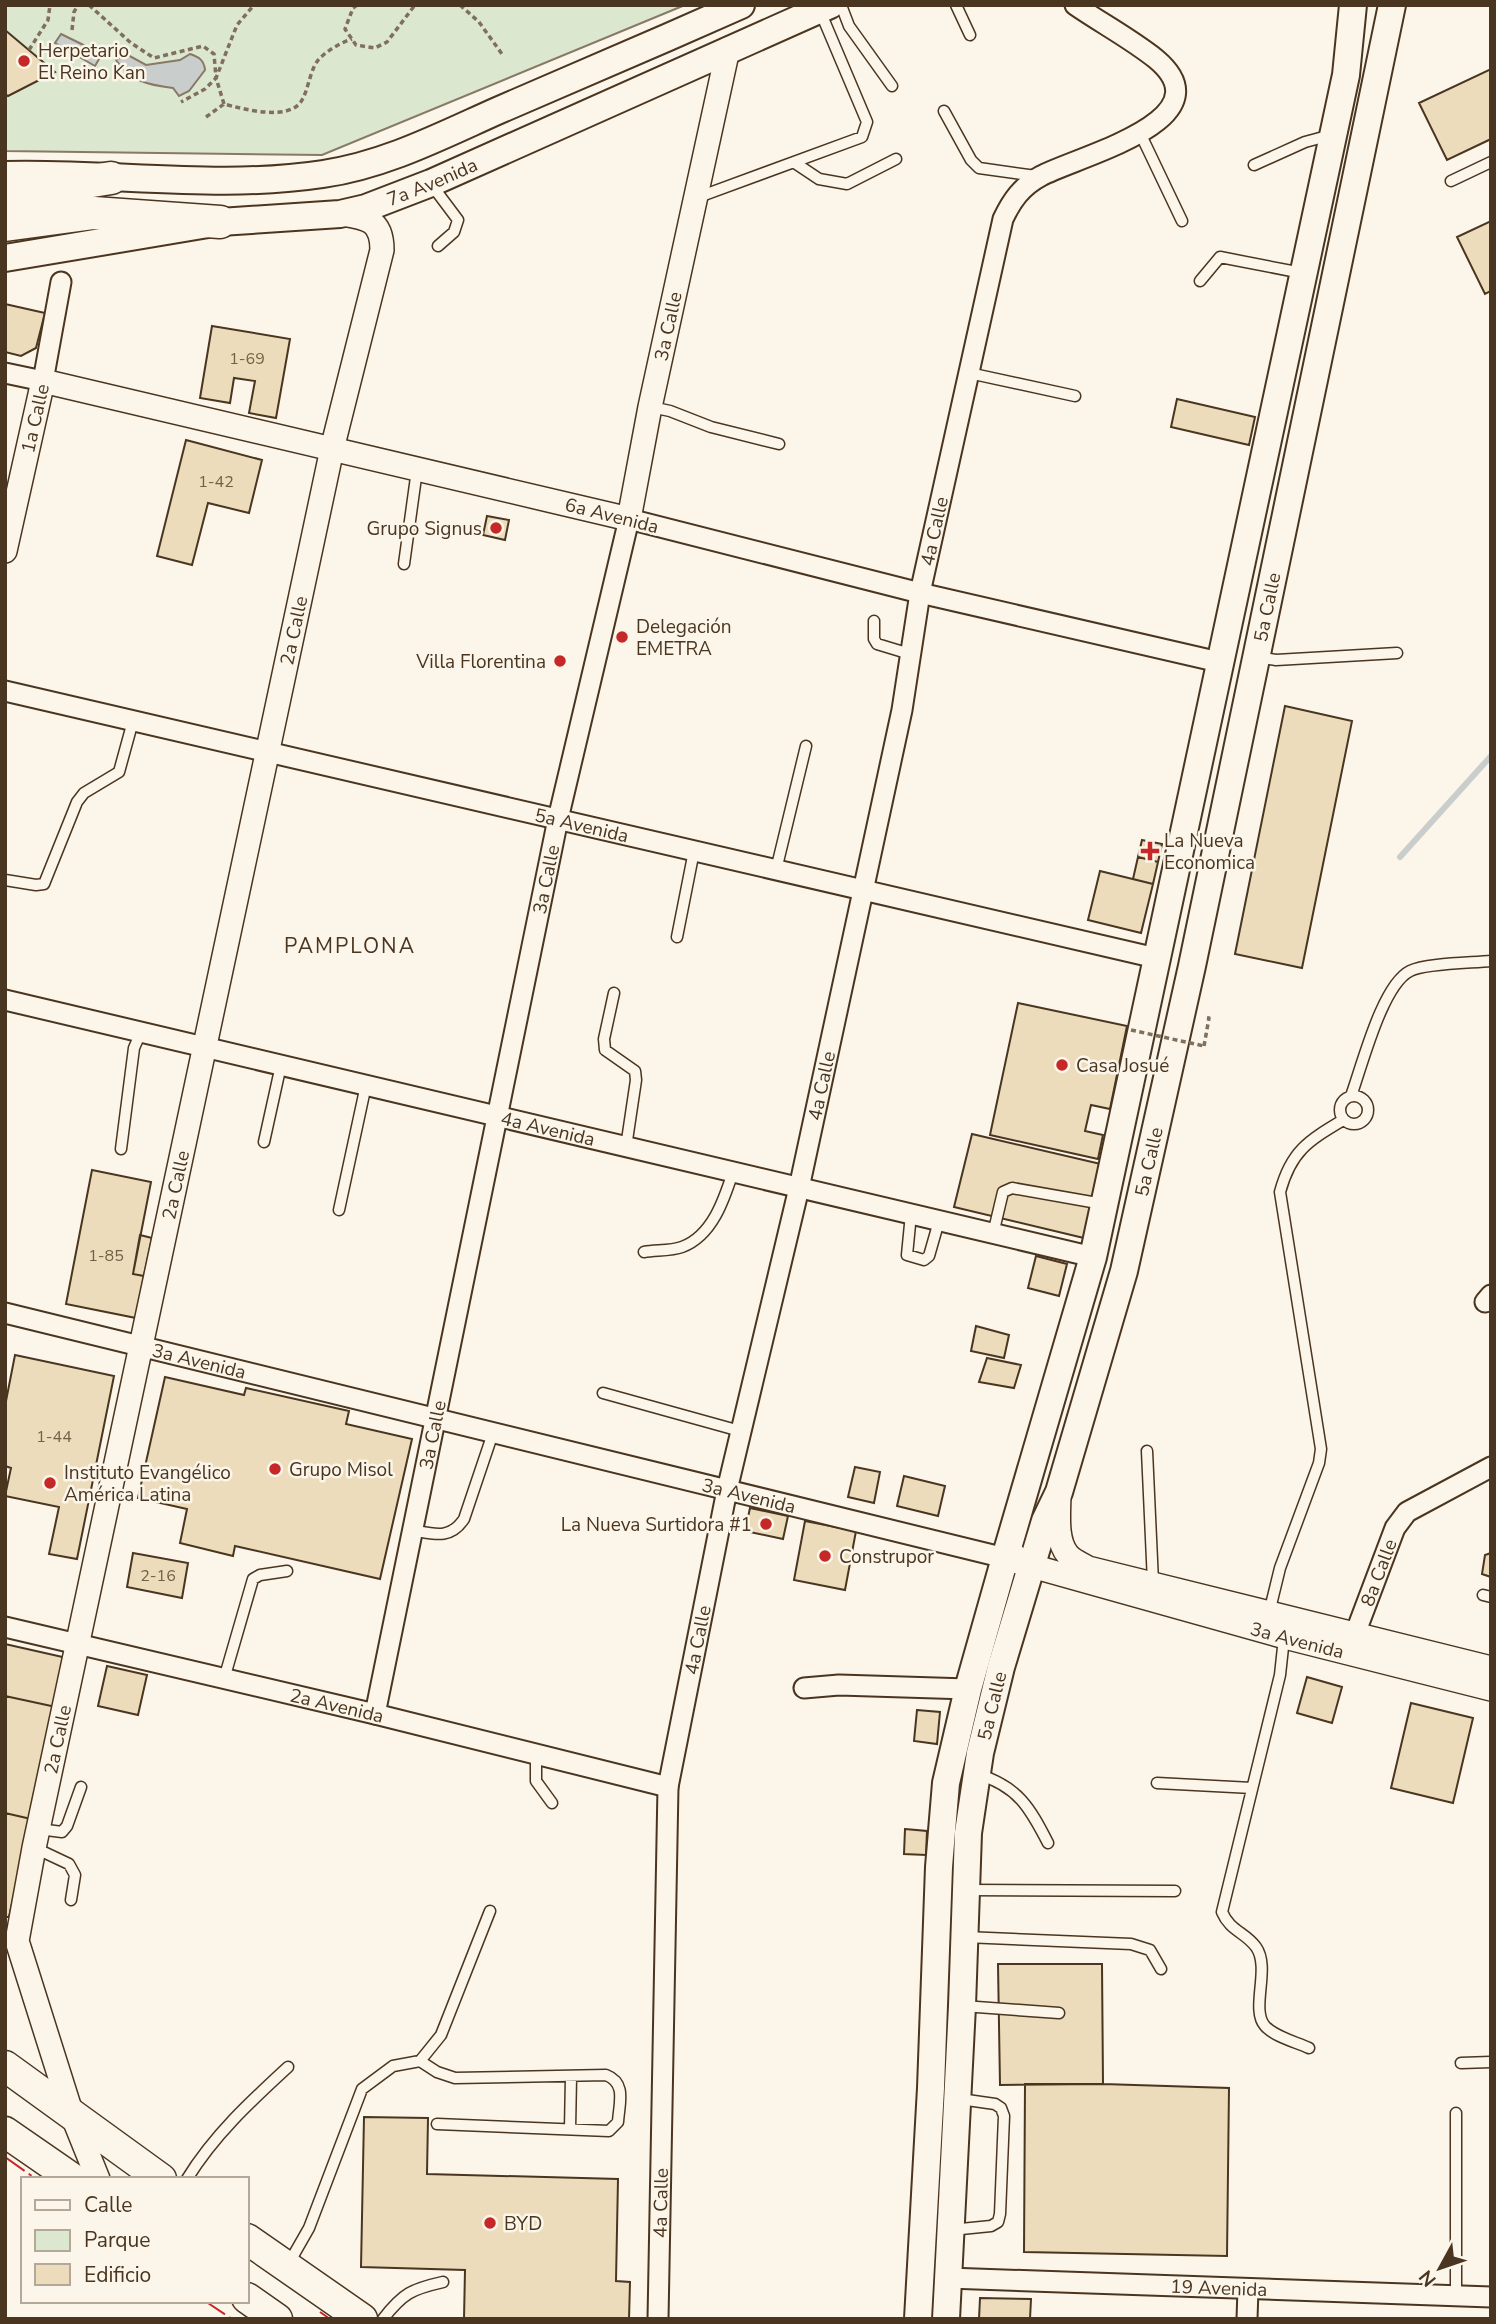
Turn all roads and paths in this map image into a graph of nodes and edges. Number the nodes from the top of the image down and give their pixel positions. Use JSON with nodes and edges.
{"nodes":[{"id":1,"x":50,"y":5,"type":"edge"},
{"id":2,"x":78,"y":5,"type":"edge"},
{"id":3,"x":90,"y":5,"type":"edge"},
{"id":4,"x":254,"y":5,"type":"edge"},
{"id":5,"x":357,"y":5,"type":"edge"},
{"id":6,"x":415,"y":5,"type":"edge"},
{"id":7,"x":460,"y":5,"type":"edge"},
{"id":8,"x":741,"y":5,"type":"edge"},
{"id":9,"x":956,"y":5,"type":"edge"},
{"id":10,"x":1074,"y":5,"type":"edge"},
{"id":11,"x":1392,"y":5,"type":"edge"},
{"id":12,"x":830,"y":7,"type":"edge"},
{"id":13,"x":1352,"y":8,"type":"edge"},
{"id":14,"x":72,"y":30,"type":"dead end"},
{"id":15,"x":970,"y":35,"type":"dead end"},
{"id":16,"x":352,"y":39,"type":"junction"},
{"id":17,"x":728,"y":49,"type":"junction"},
{"id":18,"x":29,"y":50,"type":"dead end"},
{"id":19,"x":502,"y":54,"type":"dead end"},
{"id":20,"x":216,"y":78,"type":"junction"},
{"id":21,"x":892,"y":86,"type":"dead end"},
{"id":22,"x":181,"y":102,"type":"dead end"},
{"id":23,"x":224,"y":104,"type":"junction"},
{"id":24,"x":944,"y":111,"type":"dead end"},
{"id":25,"x":206,"y":117,"type":"dead end"},
{"id":26,"x":1140,"y":133,"type":"junction"},
{"id":27,"x":1332,"y":135,"type":"junction"},
{"id":28,"x":896,"y":159,"type":"dead end"},
{"id":29,"x":1491,"y":162,"type":"edge"},
{"id":30,"x":794,"y":163,"type":"junction"},
{"id":31,"x":1254,"y":165,"type":"dead end"},
{"id":32,"x":5,"y":175,"type":"edge"},
{"id":33,"x":1040,"y":176,"type":"junction"},
{"id":34,"x":111,"y":178,"type":"junction"},
{"id":35,"x":1451,"y":181,"type":"dead end"},
{"id":36,"x":431,"y":183,"type":"junction"},
{"id":37,"x":5,"y":195,"type":"edge"},
{"id":38,"x":695,"y":198,"type":"junction"},
{"id":39,"x":340,"y":214,"type":"junction"},
{"id":40,"x":1182,"y":221,"type":"dead end"},
{"id":41,"x":220,"y":222,"type":"junction"},
{"id":42,"x":5,"y":225,"type":"edge"},
{"id":43,"x":438,"y":246,"type":"dead end"},
{"id":44,"x":5,"y":258,"type":"edge"},
{"id":45,"x":1302,"y":274,"type":"junction"},
{"id":46,"x":1200,"y":281,"type":"dead end"},
{"id":47,"x":61,"y":282,"type":"dead end"},
{"id":48,"x":5,"y":373,"type":"edge"},
{"id":49,"x":969,"y":373,"type":"junction"},
{"id":50,"x":43,"y":381,"type":"junction"},
{"id":51,"x":1075,"y":396,"type":"dead end"},
{"id":52,"x":650,"y":407,"type":"junction"},
{"id":53,"x":779,"y":444,"type":"dead end"},
{"id":54,"x":332,"y":449,"type":"junction"},
{"id":55,"x":418,"y":469,"type":"junction"},
{"id":56,"x":629,"y":519,"type":"junction"},
{"id":57,"x":5,"y":551,"type":"edge"},
{"id":58,"x":404,"y":564,"type":"dead end"},
{"id":59,"x":920,"y":593,"type":"junction"},
{"id":60,"x":874,"y":621,"type":"dead end"},
{"id":61,"x":1397,"y":653,"type":"dead end"},
{"id":62,"x":909,"y":654,"type":"junction"},
{"id":63,"x":1257,"y":657,"type":"junction"},
{"id":64,"x":1219,"y":662,"type":"junction"},
{"id":65,"x":5,"y":691,"type":"edge"},
{"id":66,"x":133,"y":721,"type":"junction"},
{"id":67,"x":806,"y":746,"type":"dead end"},
{"id":68,"x":268,"y":752,"type":"junction"},
{"id":69,"x":558,"y":819,"type":"junction"},
{"id":70,"x":694,"y":851,"type":"junction"},
{"id":71,"x":776,"y":870,"type":"junction"},
{"id":72,"x":5,"y":880,"type":"edge"},
{"id":73,"x":861,"y":890,"type":"junction"},
{"id":74,"x":677,"y":937,"type":"dead end"},
{"id":75,"x":1156,"y":958,"type":"junction"},
{"id":76,"x":1491,"y":961,"type":"edge"},
{"id":77,"x":614,"y":993,"type":"dead end"},
{"id":78,"x":5,"y":1000,"type":"edge"},
{"id":79,"x":1209,"y":1018,"type":"dead end"},
{"id":80,"x":1131,"y":1030,"type":"dead end"},
{"id":81,"x":141,"y":1032,"type":"junction"},
{"id":82,"x":205,"y":1047,"type":"junction"},
{"id":83,"x":281,"y":1065,"type":"junction"},
{"id":84,"x":366,"y":1085,"type":"junction"},
{"id":85,"x":1351,"y":1096,"type":"junction"},
{"id":86,"x":499,"y":1117,"type":"junction"},
{"id":87,"x":1343,"y":1120,"type":"junction"},
{"id":88,"x":264,"y":1142,"type":"dead end"},
{"id":89,"x":626,"y":1147,"type":"junction"},
{"id":90,"x":121,"y":1149,"type":"dead end"},
{"id":91,"x":733,"y":1172,"type":"junction"},
{"id":92,"x":799,"y":1188,"type":"junction"},
{"id":93,"x":1104,"y":1204,"type":"junction"},
{"id":94,"x":339,"y":1210,"type":"dead end"},
{"id":95,"x":911,"y":1214,"type":"junction"},
{"id":96,"x":939,"y":1221,"type":"junction"},
{"id":97,"x":993,"y":1234,"type":"junction"},
{"id":98,"x":644,"y":1252,"type":"dead end"},
{"id":99,"x":1093,"y":1257,"type":"junction"},
{"id":100,"x":5,"y":1313,"type":"edge"},
{"id":101,"x":141,"y":1346,"type":"junction"},
{"id":102,"x":603,"y":1393,"type":"dead end"},
{"id":103,"x":434,"y":1418,"type":"junction"},
{"id":104,"x":740,"y":1432,"type":"junction"},
{"id":105,"x":493,"y":1433,"type":"junction"},
{"id":106,"x":1147,"y":1451,"type":"dead end"},
{"id":107,"x":1491,"y":1467,"type":"edge"},
{"id":108,"x":727,"y":1489,"type":"junction"},
{"id":109,"x":1059,"y":1492,"type":"junction"},
{"id":110,"x":1045,"y":1521,"type":"junction"},
{"id":111,"x":412,"y":1530,"type":"junction"},
{"id":112,"x":1005,"y":1558,"type":"junction"},
{"id":113,"x":1032,"y":1566,"type":"junction"},
{"id":114,"x":287,"y":1571,"type":"dead end"},
{"id":115,"x":1153,"y":1583,"type":"junction"},
{"id":116,"x":1281,"y":1623,"type":"junction"},
{"id":117,"x":5,"y":1627,"type":"edge"},
{"id":118,"x":1353,"y":1644,"type":"junction"},
{"id":119,"x":77,"y":1645,"type":"junction"},
{"id":120,"x":1491,"y":1668,"type":"edge"},
{"id":121,"x":224,"y":1679,"type":"junction"},
{"id":122,"x":804,"y":1688,"type":"dead end"},
{"id":123,"x":968,"y":1689,"type":"junction"},
{"id":124,"x":1491,"y":1689,"type":"edge"},
{"id":125,"x":375,"y":1714,"type":"junction"},
{"id":126,"x":954,"y":1746,"type":"junction"},
{"id":127,"x":536,"y":1754,"type":"junction"},
{"id":128,"x":979,"y":1763,"type":"junction"},
{"id":129,"x":1157,"y":1783,"type":"dead end"},
{"id":130,"x":81,"y":1787,"type":"dead end"},
{"id":131,"x":668,"y":1787,"type":"junction"},
{"id":132,"x":1252,"y":1788,"type":"junction"},
{"id":133,"x":552,"y":1803,"type":"dead end"},
{"id":134,"x":36,"y":1838,"type":"junction"},
{"id":135,"x":1048,"y":1843,"type":"dead end"},
{"id":136,"x":966,"y":1890,"type":"junction"},
{"id":137,"x":1175,"y":1891,"type":"dead end"},
{"id":138,"x":71,"y":1900,"type":"dead end"},
{"id":139,"x":490,"y":1911,"type":"dead end"},
{"id":140,"x":964,"y":1937,"type":"junction"},
{"id":141,"x":11,"y":1940,"type":"edge"},
{"id":142,"x":1161,"y":1969,"type":"dead end"},
{"id":143,"x":962,"y":2006,"type":"junction"},
{"id":144,"x":1059,"y":2013,"type":"dead end"},
{"id":145,"x":1309,"y":2048,"type":"dead end"},
{"id":146,"x":420,"y":2060,"type":"junction"},
{"id":147,"x":1491,"y":2062,"type":"edge"},
{"id":148,"x":1461,"y":2063,"type":"dead end"},
{"id":149,"x":5,"y":2066,"type":"edge"},
{"id":150,"x":288,"y":2067,"type":"dead end"},
{"id":151,"x":571,"y":2077,"type":"junction"},
{"id":152,"x":957,"y":2099,"type":"junction"},
{"id":153,"x":71,"y":2112,"type":"junction"},
{"id":154,"x":1456,"y":2113,"type":"dead end"},
{"id":155,"x":437,"y":2124,"type":"dead end"},
{"id":156,"x":570,"y":2129,"type":"junction"},
{"id":157,"x":5,"y":2133,"type":"edge"},
{"id":158,"x":70,"y":2177,"type":"edge"},
{"id":159,"x":97,"y":2177,"type":"edge"},
{"id":160,"x":158,"y":2177,"type":"edge"},
{"id":161,"x":188,"y":2177,"type":"edge"},
{"id":162,"x":951,"y":2230,"type":"junction"},
{"id":163,"x":248,"y":2239,"type":"edge"},
{"id":164,"x":287,"y":2267,"type":"junction"},
{"id":165,"x":948,"y":2278,"type":"junction"},
{"id":166,"x":443,"y":2282,"type":"dead end"},
{"id":167,"x":1248,"y":2289,"type":"junction"},
{"id":168,"x":1456,"y":2296,"type":"junction"},
{"id":169,"x":1491,"y":2297,"type":"edge"},
{"id":170,"x":248,"y":2299,"type":"edge"},
{"id":171,"x":277,"y":2319,"type":"edge"},
{"id":172,"x":362,"y":2319,"type":"edge"},
{"id":173,"x":383,"y":2319,"type":"edge"},
{"id":174,"x":658,"y":2319,"type":"edge"},
{"id":175,"x":918,"y":2319,"type":"edge"},
{"id":176,"x":946,"y":2319,"type":"edge"},
{"id":177,"x":1247,"y":2319,"type":"edge"}],
"edges":[{"from":1,"to":18,"type":"path"},
{"from":2,"to":14,"type":"path"},
{"from":3,"to":20,"type":"path"},
{"from":4,"to":20,"type":"path"},
{"from":5,"to":16,"type":"path"},
{"from":6,"to":16,"type":"path"},
{"from":7,"to":19,"type":"path"},
{"from":8,"to":34,"type":"main road","name":"7a Avenida"},
{"from":9,"to":15,"type":"lane"},
{"from":10,"to":26,"type":"street","name":"4a Calle"},
{"from":11,"to":63,"type":"main road","name":"5a Calle"},
{"from":12,"to":17,"type":"main road","name":"7a Avenida"},
{"from":12,"to":21,"type":"lane"},
{"from":12,"to":30,"type":"lane"},
{"from":13,"to":27,"type":"main road","name":"5a Calle"},
{"from":16,"to":23,"type":"path"},
{"from":17,"to":36,"type":"main road","name":"7a Avenida"},
{"from":17,"to":38,"type":"street","name":"3a Calle"},
{"from":20,"to":22,"type":"path"},
{"from":20,"to":23,"type":"path"},
{"from":23,"to":25,"type":"path"},
{"from":24,"to":33,"type":"lane"},
{"from":26,"to":33,"type":"street","name":"4a Calle"},
{"from":26,"to":40,"type":"lane"},
{"from":27,"to":31,"type":"lane"},
{"from":27,"to":45,"type":"main road","name":"5a Calle"},
{"from":28,"to":30,"type":"lane"},
{"from":29,"to":35,"type":"lane"},
{"from":30,"to":38,"type":"lane"},
{"from":32,"to":34,"type":"main road","name":"7a Avenida"},
{"from":33,"to":49,"type":"street","name":"4a Calle"},
{"from":34,"to":37,"type":"highway"},
{"from":36,"to":39,"type":"main road","name":"7a Avenida"},
{"from":36,"to":43,"type":"lane"},
{"from":38,"to":52,"type":"street","name":"3a Calle"},
{"from":39,"to":41,"type":"main road","name":"7a Avenida"},
{"from":39,"to":54,"type":"street","name":"2a Calle"},
{"from":41,"to":42,"type":"highway"},
{"from":41,"to":44,"type":"main road","name":"7a Avenida"},
{"from":45,"to":46,"type":"lane"},
{"from":45,"to":64,"type":"main road","name":"5a Calle"},
{"from":47,"to":50,"type":"street","name":"1a Calle"},
{"from":48,"to":50,"type":"street","name":"6a Avenida"},
{"from":49,"to":51,"type":"lane"},
{"from":49,"to":59,"type":"street","name":"4a Calle"},
{"from":50,"to":54,"type":"street","name":"6a Avenida"},
{"from":50,"to":57,"type":"street","name":"1a Calle"},
{"from":52,"to":53,"type":"lane"},
{"from":52,"to":56,"type":"street","name":"3a Calle"},
{"from":54,"to":55,"type":"street","name":"6a Avenida"},
{"from":54,"to":68,"type":"street","name":"2a Calle"},
{"from":55,"to":56,"type":"street","name":"6a Avenida"},
{"from":55,"to":58,"type":"lane"},
{"from":56,"to":59,"type":"street","name":"6a Avenida"},
{"from":56,"to":69,"type":"street","name":"3a Calle"},
{"from":59,"to":62,"type":"street","name":"4a Calle"},
{"from":59,"to":64,"type":"street","name":"6a Avenida"},
{"from":60,"to":62,"type":"lane"},
{"from":61,"to":63,"type":"lane"},
{"from":62,"to":73,"type":"street","name":"4a Calle"},
{"from":63,"to":109,"type":"main road","name":"5a Calle"},
{"from":64,"to":75,"type":"main road","name":"5a Calle"},
{"from":65,"to":66,"type":"street","name":"5a Avenida"},
{"from":66,"to":68,"type":"street","name":"5a Avenida"},
{"from":66,"to":72,"type":"lane"},
{"from":67,"to":71,"type":"lane"},
{"from":68,"to":69,"type":"street","name":"5a Avenida"},
{"from":68,"to":82,"type":"street","name":"2a Calle"},
{"from":69,"to":70,"type":"street","name":"5a Avenida"},
{"from":69,"to":86,"type":"street","name":"3a Calle"},
{"from":70,"to":71,"type":"street","name":"5a Avenida"},
{"from":70,"to":74,"type":"lane"},
{"from":71,"to":73,"type":"street","name":"5a Avenida"},
{"from":73,"to":75,"type":"street","name":"5a Avenida"},
{"from":73,"to":92,"type":"street","name":"4a Calle"},
{"from":75,"to":93,"type":"main road","name":"5a Calle"},
{"from":76,"to":85,"type":"lane"},
{"from":77,"to":89,"type":"lane"},
{"from":78,"to":81,"type":"street","name":"4a Avenida"},
{"from":79,"to":80,"type":"path","bridge":true},
{"from":81,"to":82,"type":"street","name":"4a Avenida"},
{"from":81,"to":90,"type":"lane"},
{"from":82,"to":83,"type":"street","name":"4a Avenida"},
{"from":82,"to":101,"type":"street","name":"2a Calle"},
{"from":83,"to":84,"type":"street","name":"4a Avenida"},
{"from":83,"to":88,"type":"lane"},
{"from":84,"to":86,"type":"street","name":"4a Avenida"},
{"from":84,"to":94,"type":"lane"},
{"from":85,"to":87,"type":"lane"},
{"from":85,"to":87,"type":"lane"},
{"from":86,"to":89,"type":"street","name":"4a Avenida"},
{"from":86,"to":103,"type":"street","name":"3a Calle"},
{"from":87,"to":116,"type":"lane"},
{"from":89,"to":91,"type":"street","name":"4a Avenida"},
{"from":91,"to":92,"type":"street","name":"4a Avenida"},
{"from":91,"to":98,"type":"lane"},
{"from":92,"to":95,"type":"street","name":"4a Avenida"},
{"from":92,"to":104,"type":"street","name":"4a Calle"},
{"from":93,"to":97,"type":"lane"},
{"from":93,"to":99,"type":"main road","name":"5a Calle"},
{"from":95,"to":96,"type":"street","name":"4a Avenida"},
{"from":95,"to":96,"type":"lane"},
{"from":96,"to":97,"type":"street","name":"4a Avenida"},
{"from":97,"to":99,"type":"street","name":"4a Avenida"},
{"from":99,"to":112,"type":"main road","name":"5a Calle"},
{"from":100,"to":101,"type":"street","name":"3a Avenida"},
{"from":101,"to":103,"type":"street","name":"3a Avenida"},
{"from":101,"to":119,"type":"street","name":"2a Calle"},
{"from":102,"to":104,"type":"lane"},
{"from":103,"to":105,"type":"street","name":"3a Avenida"},
{"from":103,"to":111,"type":"street","name":"3a Calle"},
{"from":104,"to":108,"type":"street","name":"4a Calle"},
{"from":105,"to":108,"type":"street","name":"3a Avenida"},
{"from":105,"to":111,"type":"lane"},
{"from":106,"to":115,"type":"lane"},
{"from":107,"to":118,"type":"street","name":"8a Calle"},
{"from":108,"to":112,"type":"street","name":"3a Avenida"},
{"from":108,"to":131,"type":"street","name":"4a Calle"},
{"from":109,"to":110,"type":"main road","name":"5a Calle"},
{"from":109,"to":115,"type":"street","name":"3a Avenida"},
{"from":110,"to":112,"type":"street"},
{"from":110,"to":113,"type":"main road","name":"5a Calle"},
{"from":111,"to":125,"type":"street","name":"3a Calle"},
{"from":112,"to":113,"type":"street","name":"3a Avenida"},
{"from":112,"to":123,"type":"main road","name":"5a Calle"},
{"from":113,"to":116,"type":"street","name":"3a Avenida"},
{"from":113,"to":128,"type":"main road","name":"5a Calle"},
{"from":114,"to":121,"type":"lane"},
{"from":115,"to":116,"type":"street","name":"3a Avenida"},
{"from":116,"to":118,"type":"street","name":"3a Avenida"},
{"from":116,"to":132,"type":"lane"},
{"from":117,"to":119,"type":"street","name":"2a Avenida"},
{"from":118,"to":120,"type":"street","name":"3a Avenida"},
{"from":118,"to":124,"type":"street","name":"3a Avenida"},
{"from":119,"to":121,"type":"street","name":"2a Avenida"},
{"from":119,"to":134,"type":"street","name":"2a Calle"},
{"from":121,"to":125,"type":"street","name":"2a Avenida"},
{"from":122,"to":123,"type":"street"},
{"from":123,"to":126,"type":"main road","name":"5a Calle"},
{"from":125,"to":127,"type":"street","name":"2a Avenida"},
{"from":126,"to":128,"type":"main road"},
{"from":126,"to":175,"type":"main road","name":"5a Calle"},
{"from":127,"to":131,"type":"street","name":"2a Avenida"},
{"from":127,"to":133,"type":"lane"},
{"from":128,"to":135,"type":"lane"},
{"from":128,"to":136,"type":"main road","name":"5a Calle"},
{"from":129,"to":132,"type":"lane"},
{"from":130,"to":134,"type":"lane"},
{"from":131,"to":174,"type":"street","name":"4a Calle"},
{"from":132,"to":145,"type":"lane"},
{"from":134,"to":138,"type":"lane"},
{"from":134,"to":141,"type":"street","name":"2a Calle"},
{"from":136,"to":137,"type":"lane"},
{"from":136,"to":140,"type":"main road","name":"5a Calle"},
{"from":139,"to":146,"type":"lane"},
{"from":140,"to":142,"type":"lane"},
{"from":140,"to":143,"type":"main road","name":"5a Calle"},
{"from":141,"to":153,"type":"street","name":"2a Calle"},
{"from":143,"to":144,"type":"lane"},
{"from":143,"to":152,"type":"main road","name":"5a Calle"},
{"from":146,"to":151,"type":"lane"},
{"from":146,"to":164,"type":"lane"},
{"from":147,"to":148,"type":"lane"},
{"from":149,"to":153,"type":"main road"},
{"from":150,"to":161,"type":"lane"},
{"from":151,"to":156,"type":"lane"},
{"from":151,"to":156,"type":"lane"},
{"from":152,"to":162,"type":"main road","name":"5a Calle"},
{"from":152,"to":162,"type":"lane"},
{"from":153,"to":159,"type":"street","name":"2a Calle"},
{"from":153,"to":160,"type":"main road"},
{"from":154,"to":168,"type":"lane"},
{"from":155,"to":156,"type":"lane"},
{"from":157,"to":158,"type":"main road"},
{"from":162,"to":165,"type":"main road","name":"5a Calle"},
{"from":163,"to":164,"type":"main road"},
{"from":164,"to":172,"type":"main road"},
{"from":165,"to":167,"type":"street","name":"19 Avenida"},
{"from":165,"to":176,"type":"main road","name":"5a Calle"},
{"from":166,"to":173,"type":"lane"},
{"from":167,"to":168,"type":"street","name":"19 Avenida"},
{"from":167,"to":177,"type":"street"},
{"from":168,"to":169,"type":"street","name":"19 Avenida"},
{"from":170,"to":171,"type":"main road"}]}
